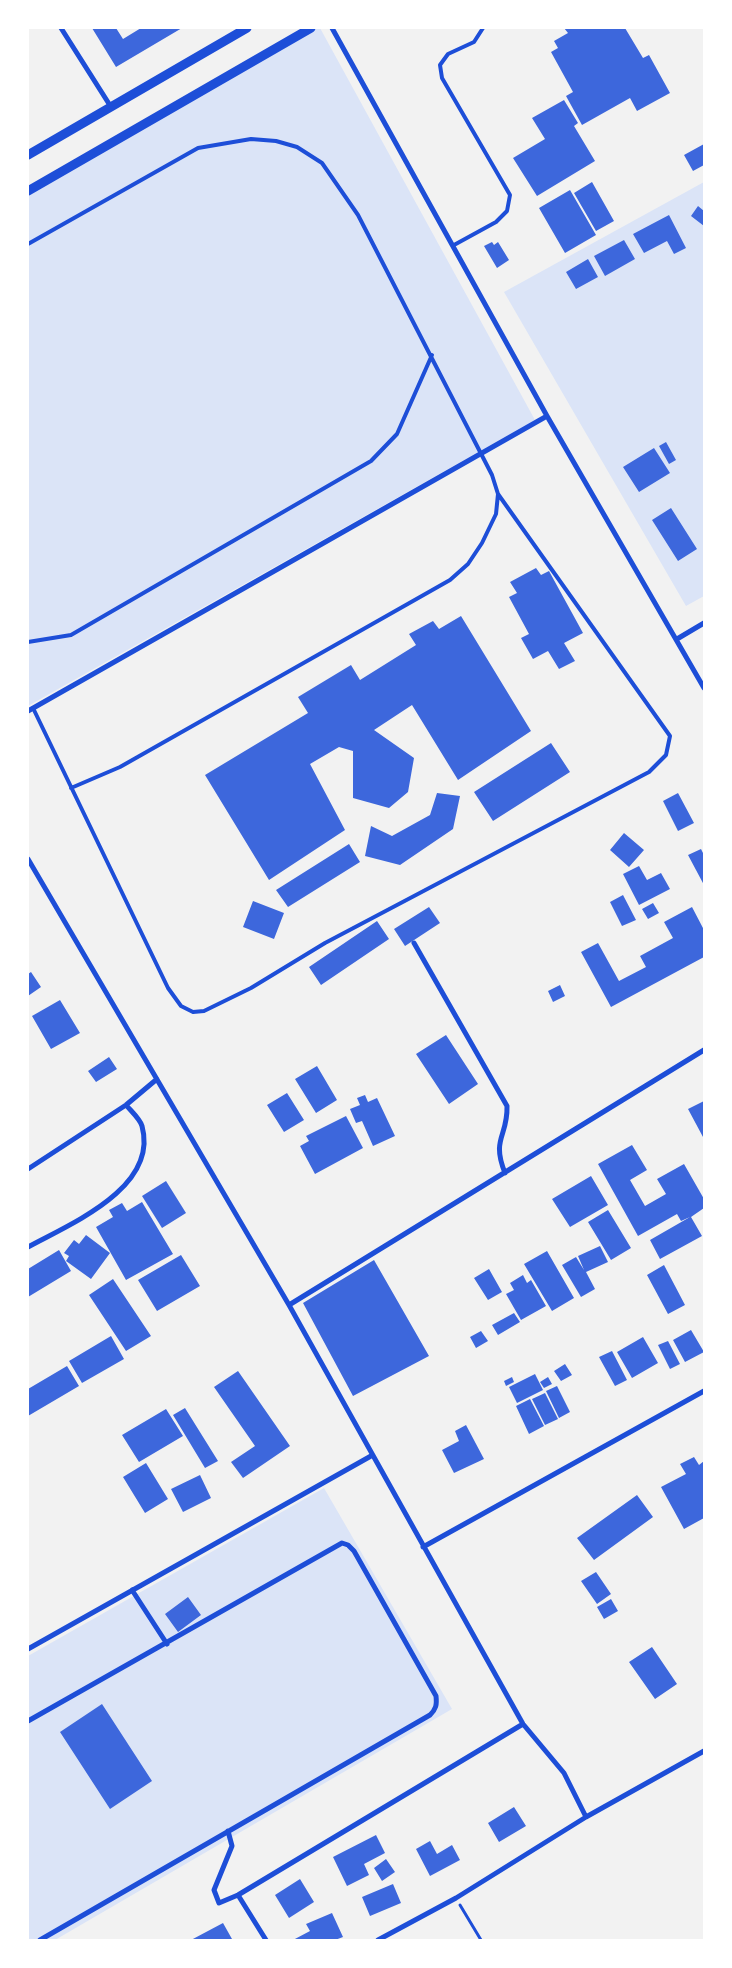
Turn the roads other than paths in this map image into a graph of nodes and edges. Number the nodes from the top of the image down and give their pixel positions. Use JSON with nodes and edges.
{"nodes":[{"id":1,"x":61,"y":28,"type":"edge"},
{"id":2,"x":248,"y":28,"type":"edge"},
{"id":3,"x":311,"y":28,"type":"edge"},
{"id":4,"x":332,"y":28,"type":"edge"},
{"id":5,"x":483,"y":28,"type":"edge"},
{"id":6,"x":111,"y":107,"type":"junction"},
{"id":7,"x":28,"y":155,"type":"edge"},
{"id":8,"x":28,"y":191,"type":"edge"},
{"id":9,"x":28,"y":244,"type":"edge"},
{"id":10,"x":454,"y":245,"type":"junction"},
{"id":11,"x":432,"y":355,"type":"junction"},
{"id":12,"x":547,"y":416,"type":"junction"},
{"id":13,"x":481,"y":454,"type":"junction"},
{"id":14,"x":498,"y":494,"type":"junction"},
{"id":15,"x":704,"y":623,"type":"edge"},
{"id":16,"x":678,"y":639,"type":"junction"},
{"id":17,"x":28,"y":642,"type":"edge"},
{"id":18,"x":704,"y":688,"type":"edge"},
{"id":19,"x":30,"y":710,"type":"edge"},
{"id":20,"x":71,"y":788,"type":"junction"},
{"id":21,"x":28,"y":860,"type":"edge"},
{"id":22,"x":414,"y":943,"type":"dead end"},
{"id":23,"x":704,"y":1050,"type":"edge"},
{"id":24,"x":156,"y":1079,"type":"junction"},
{"id":25,"x":126,"y":1105,"type":"junction"},
{"id":26,"x":28,"y":1169,"type":"edge"},
{"id":27,"x":505,"y":1173,"type":"junction"},
{"id":28,"x":28,"y":1247,"type":"edge"},
{"id":29,"x":289,"y":1305,"type":"junction"},
{"id":30,"x":704,"y":1391,"type":"edge"},
{"id":31,"x":371,"y":1456,"type":"junction"},
{"id":32,"x":423,"y":1548,"type":"junction"},
{"id":33,"x":132,"y":1590,"type":"junction"},
{"id":34,"x":167,"y":1644,"type":"junction"},
{"id":35,"x":28,"y":1649,"type":"edge"},
{"id":36,"x":28,"y":1721,"type":"edge"},
{"id":37,"x":523,"y":1724,"type":"junction"},
{"id":38,"x":704,"y":1751,"type":"edge"},
{"id":39,"x":586,"y":1817,"type":"junction"},
{"id":40,"x":228,"y":1831,"type":"junction"},
{"id":41,"x":238,"y":1895,"type":"junction"},
{"id":42,"x":40,"y":1940,"type":"edge"},
{"id":43,"x":266,"y":1940,"type":"edge"},
{"id":44,"x":378,"y":1940,"type":"edge"}],
"edges":[{"from":1,"to":6,"type":"street"},
{"from":2,"to":6,"type":"street"},
{"from":3,"to":8,"type":"street"},
{"from":4,"to":10,"type":"street"},
{"from":5,"to":10,"type":"lane"},
{"from":6,"to":7,"type":"street"},
{"from":9,"to":11,"type":"lane"},
{"from":10,"to":12,"type":"street"},
{"from":11,"to":13,"type":"lane"},
{"from":11,"to":17,"type":"lane"},
{"from":12,"to":13,"type":"street"},
{"from":12,"to":16,"type":"street"},
{"from":13,"to":14,"type":"lane"},
{"from":13,"to":19,"type":"street"},
{"from":14,"to":20,"type":"lane"},
{"from":14,"to":20,"type":"lane"},
{"from":15,"to":16,"type":"street"},
{"from":16,"to":18,"type":"street"},
{"from":19,"to":20,"type":"lane"},
{"from":21,"to":24,"type":"street"},
{"from":22,"to":27,"type":"street"},
{"from":23,"to":27,"type":"street"},
{"from":24,"to":25,"type":"street"},
{"from":24,"to":29,"type":"street"},
{"from":25,"to":26,"type":"street"},
{"from":25,"to":28,"type":"street"},
{"from":27,"to":29,"type":"street"},
{"from":29,"to":31,"type":"street"},
{"from":30,"to":32,"type":"street"},
{"from":31,"to":32,"type":"street"},
{"from":31,"to":33,"type":"street"},
{"from":32,"to":37,"type":"street"},
{"from":33,"to":34,"type":"street"},
{"from":33,"to":35,"type":"street"},
{"from":34,"to":36,"type":"street"},
{"from":34,"to":40,"type":"street"},
{"from":37,"to":39,"type":"street"},
{"from":37,"to":41,"type":"street"},
{"from":38,"to":39,"type":"street"},
{"from":39,"to":44,"type":"street"},
{"from":40,"to":41,"type":"street"},
{"from":40,"to":42,"type":"street"},
{"from":41,"to":43,"type":"street"}]}
